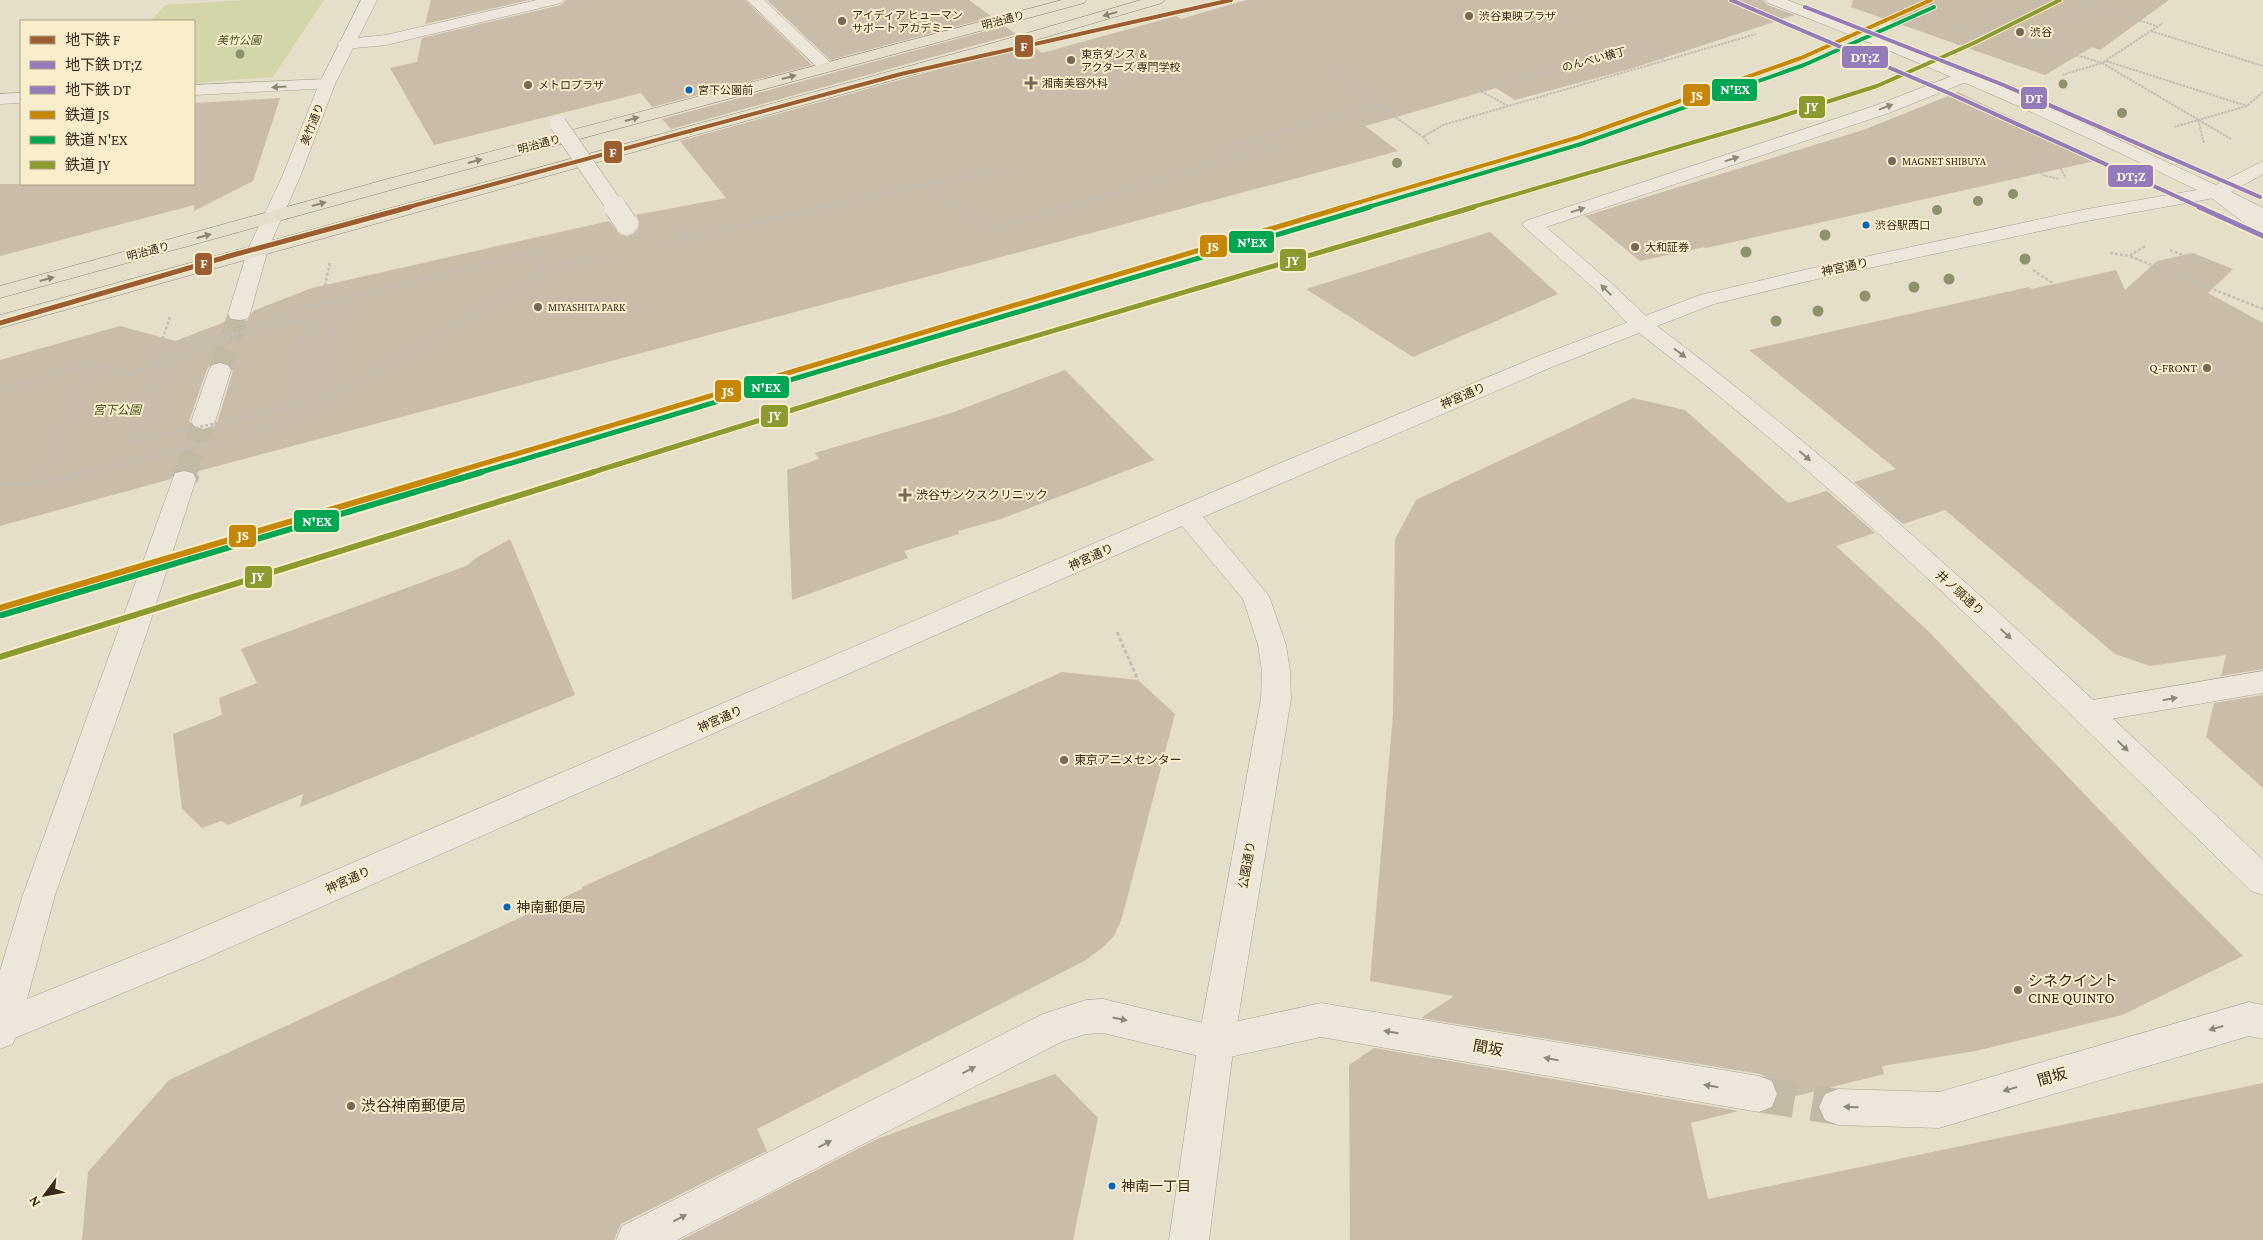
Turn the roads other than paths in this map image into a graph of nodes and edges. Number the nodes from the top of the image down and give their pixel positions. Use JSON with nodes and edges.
{"nodes":[{"id":1,"x":369,"y":0,"type":"edge"},
{"id":2,"x":556,"y":0,"type":"edge"},
{"id":3,"x":755,"y":0,"type":"edge"},
{"id":4,"x":1079,"y":0,"type":"edge"},
{"id":5,"x":1157,"y":0,"type":"edge"},
{"id":6,"x":1773,"y":0,"type":"edge"},
{"id":7,"x":346,"y":44,"type":"junction"},
{"id":8,"x":826,"y":67,"type":"junction"},
{"id":9,"x":1965,"y":76,"type":"junction"},
{"id":10,"x":327,"y":84,"type":"junction"},
{"id":11,"x":195,"y":90,"type":"edge"},
{"id":12,"x":20,"y":98,"type":"edge"},
{"id":13,"x":0,"y":99,"type":"edge"},
{"id":14,"x":558,"y":124,"type":"dead end"},
{"id":15,"x":2263,"y":167,"type":"edge"},
{"id":16,"x":2216,"y":192,"type":"junction"},
{"id":17,"x":2263,"y":200,"type":"edge"},
{"id":18,"x":2263,"y":215,"type":"edge"},
{"id":19,"x":272,"y":217,"type":"junction"},
{"id":20,"x":626,"y":223,"type":"dead end"},
{"id":21,"x":2263,"y":228,"type":"edge"},
{"id":22,"x":258,"y":250,"type":"junction"},
{"id":23,"x":0,"y":292,"type":"edge"},
{"id":24,"x":239,"y":314,"type":"tunnel mouth"},
{"id":25,"x":0,"y":322,"type":"edge"},
{"id":26,"x":1641,"y":324,"type":"junction"},
{"id":27,"x":220,"y":370,"type":"tunnel mouth"},
{"id":28,"x":203,"y":422,"type":"tunnel mouth"},
{"id":29,"x":184,"y":479,"type":"tunnel mouth"},
{"id":30,"x":1187,"y":515,"type":"junction"},
{"id":31,"x":2263,"y":682,"type":"edge"},
{"id":32,"x":2087,"y":712,"type":"junction"},
{"id":33,"x":2263,"y":881,"type":"edge"},
{"id":34,"x":2263,"y":1022,"type":"edge"},
{"id":35,"x":0,"y":1028,"type":"edge"},
{"id":36,"x":1216,"y":1042,"type":"junction"},
{"id":37,"x":1760,"y":1094,"type":"tunnel mouth"},
{"id":38,"x":1838,"y":1107,"type":"tunnel mouth"},
{"id":39,"x":636,"y":1240,"type":"edge"},
{"id":40,"x":1190,"y":1240,"type":"edge"}],
"edges":[{"from":1,"to":7,"type":"street","name":"美竹通り"},
{"from":2,"to":7,"type":"street"},
{"from":3,"to":8,"type":"street"},
{"from":4,"to":8,"type":"main road","name":"明治通り"},
{"from":5,"to":22,"type":"main road","name":"明治通り","one_way":true},
{"from":6,"to":9,"type":"street"},
{"from":7,"to":10,"type":"street","name":"美竹通り"},
{"from":19,"to":8,"type":"main road","name":"明治通り","one_way":true},
{"from":9,"to":16,"type":"street"},
{"from":26,"to":9,"type":"street","name":"井ノ頭通り","one_way":true},
{"from":10,"to":11,"type":"street","one_way":true},
{"from":10,"to":19,"type":"street","name":"美竹通り"},
{"from":12,"to":13,"type":"street"},
{"from":14,"to":20,"type":"street","bridge":true},
{"from":15,"to":16,"type":"street","name":"神宮通り"},
{"from":16,"to":17,"type":"street","name":"神宮通り"},
{"from":16,"to":18,"type":"street"},
{"from":16,"to":21,"type":"street"},
{"from":16,"to":26,"type":"street","name":"神宮通り"},
{"from":19,"to":22,"type":"street","name":"美竹通り"},
{"from":23,"to":19,"type":"main road","name":"明治通り","one_way":true},
{"from":22,"to":24,"type":"street","name":"美竹通り"},
{"from":22,"to":25,"type":"main road","name":"明治通り"},
{"from":26,"to":30,"type":"street","name":"神宮通り"},
{"from":26,"to":32,"type":"street","name":"井ノ頭通り","one_way":true},
{"from":27,"to":28,"type":"street"},
{"from":29,"to":35,"type":"street"},
{"from":30,"to":35,"type":"street","name":"神宮通り"},
{"from":30,"to":36,"type":"street","name":"公園通り"},
{"from":32,"to":31,"type":"street","one_way":true},
{"from":32,"to":33,"type":"street","name":"井ノ頭通り","one_way":true},
{"from":34,"to":38,"type":"street","name":"間坂","one_way":true},
{"from":37,"to":36,"type":"street","name":"間坂","one_way":true},
{"from":39,"to":36,"type":"street","one_way":true},
{"from":36,"to":40,"type":"street","name":"公園通り"}]}
